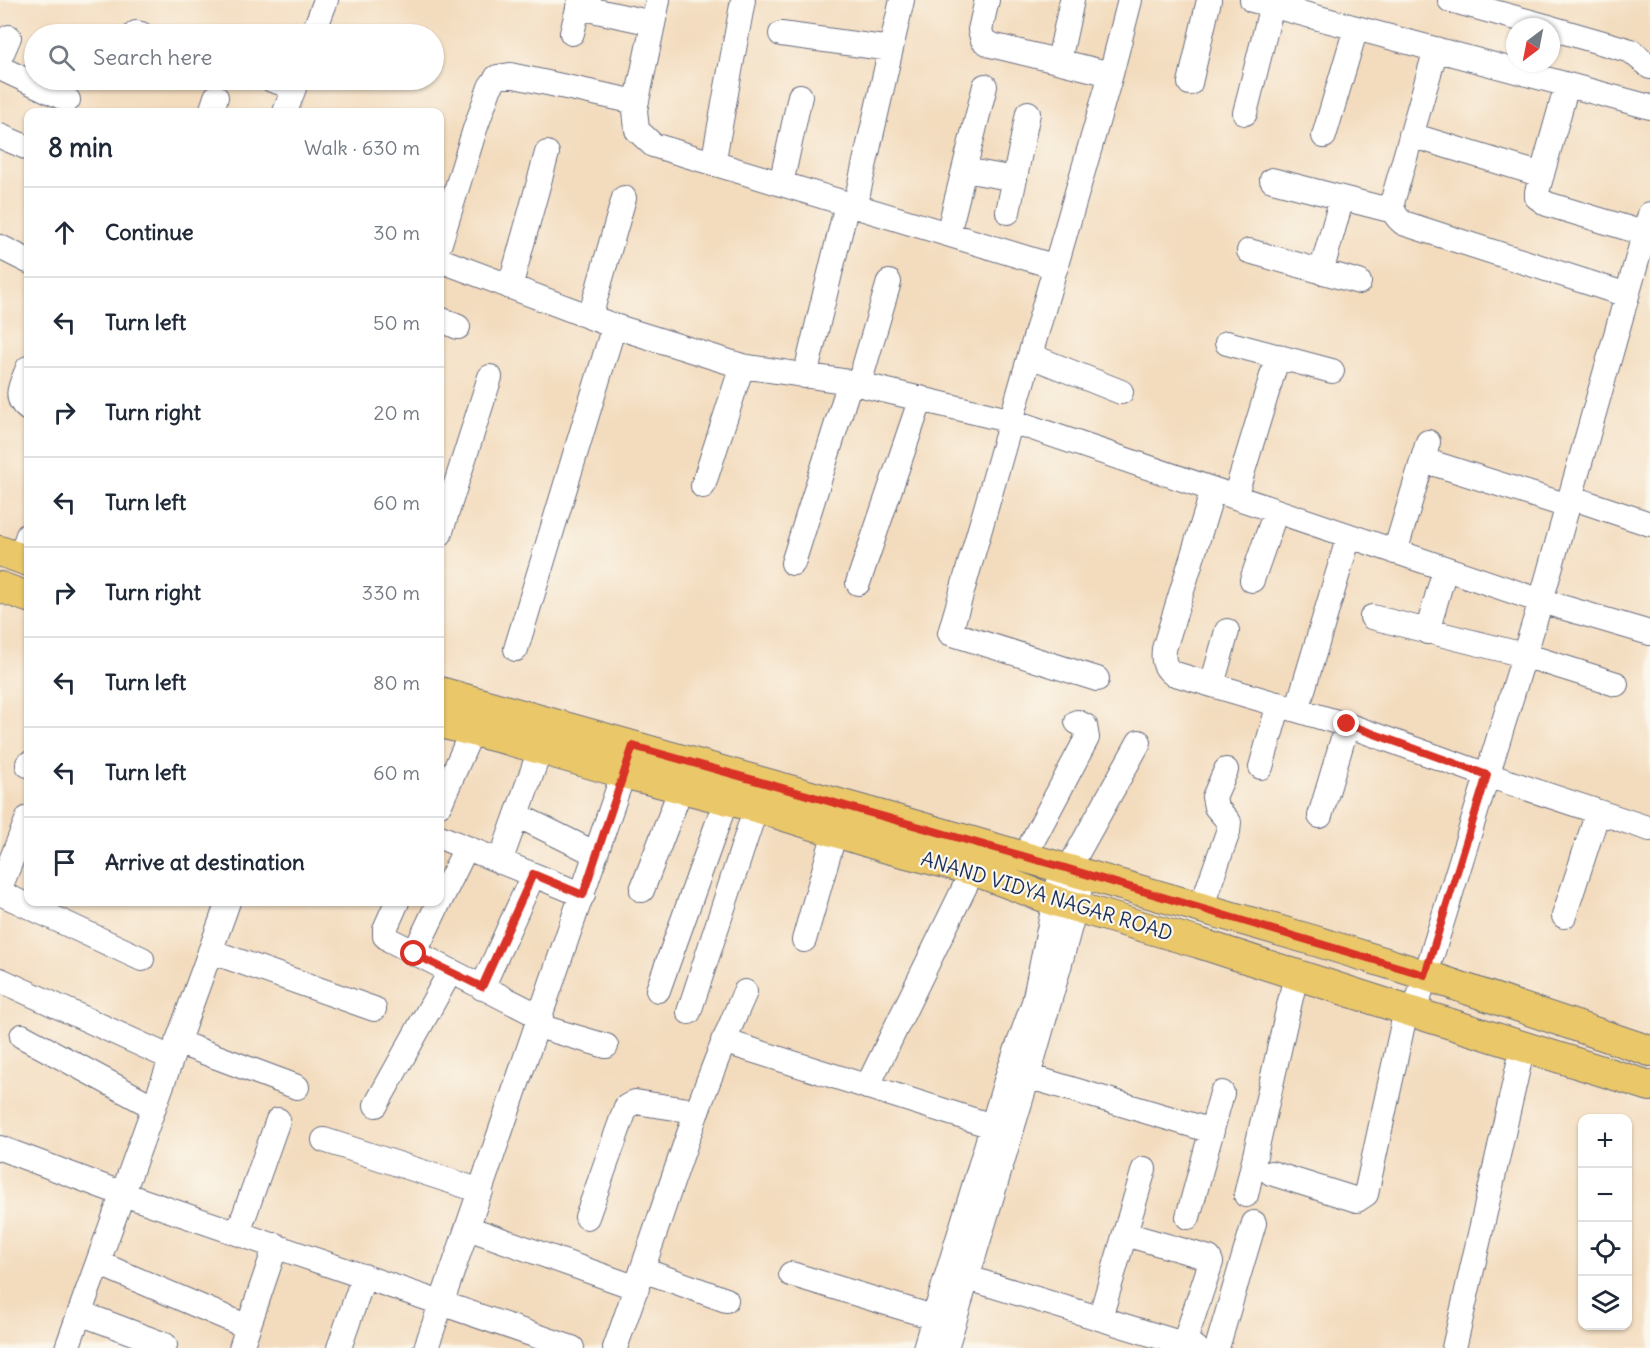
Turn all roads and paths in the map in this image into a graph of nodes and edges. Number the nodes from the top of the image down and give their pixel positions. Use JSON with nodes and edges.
{"nodes":[{"id":1,"x":326,"y":0,"type":"edge"},
{"id":2,"x":743,"y":0,"type":"edge"},
{"id":3,"x":902,"y":0,"type":"edge"},
{"id":4,"x":987,"y":0,"type":"edge"},
{"id":5,"x":1072,"y":0,"type":"edge"},
{"id":6,"x":1130,"y":0,"type":"edge"},
{"id":7,"x":1209,"y":0,"type":"edge"},
{"id":8,"x":1450,"y":0,"type":"edge"},
{"id":9,"x":579,"y":3,"type":"edge"},
{"id":10,"x":1262,"y":3,"type":"edge"},
{"id":11,"x":655,"y":11,"type":"edge"},
{"id":12,"x":1517,"y":18,"type":"edge"},
{"id":13,"x":317,"y":24,"type":"edge"},
{"id":14,"x":1356,"y":28,"type":"junction"},
{"id":15,"x":1560,"y":30,"type":"edge"},
{"id":16,"x":572,"y":33,"type":"dead end"},
{"id":17,"x":781,"y":34,"type":"dead end"},
{"id":18,"x":891,"y":49,"type":"junction"},
{"id":19,"x":1436,"y":50,"type":"junction"},
{"id":20,"x":1059,"y":61,"type":"junction"},
{"id":21,"x":1650,"y":67,"type":"edge"},
{"id":22,"x":0,"y":68,"type":"edge"},
{"id":23,"x":1112,"y":74,"type":"junction"},
{"id":24,"x":24,"y":79,"type":"edge"},
{"id":25,"x":1190,"y":83,"type":"dead end"},
{"id":26,"x":1567,"y":85,"type":"junction"},
{"id":27,"x":985,"y":86,"type":"dead end"},
{"id":28,"x":47,"y":90,"type":"edge"},
{"id":29,"x":286,"y":90,"type":"edge"},
{"id":30,"x":800,"y":96,"type":"dead end"},
{"id":31,"x":68,"y":100,"type":"dead end"},
{"id":32,"x":636,"y":102,"type":"junction"},
{"id":33,"x":1650,"y":107,"type":"edge"},
{"id":34,"x":285,"y":108,"type":"edge"},
{"id":35,"x":1028,"y":112,"type":"dead end"},
{"id":36,"x":1245,"y":113,"type":"dead end"},
{"id":37,"x":1411,"y":135,"type":"junction"},
{"id":38,"x":0,"y":136,"type":"edge"},
{"id":39,"x":1324,"y":136,"type":"dead end"},
{"id":40,"x":24,"y":146,"type":"edge"},
{"id":41,"x":548,"y":153,"type":"dead end"},
{"id":42,"x":713,"y":164,"type":"junction"},
{"id":43,"x":964,"y":170,"type":"junction"},
{"id":44,"x":1542,"y":175,"type":"junction"},
{"id":45,"x":1015,"y":179,"type":"junction"},
{"id":46,"x":1272,"y":180,"type":"dead end"},
{"id":47,"x":781,"y":184,"type":"junction"},
{"id":48,"x":624,"y":198,"type":"dead end"},
{"id":49,"x":1342,"y":198,"type":"junction"},
{"id":50,"x":851,"y":205,"type":"junction"},
{"id":51,"x":1393,"y":211,"type":"junction"},
{"id":52,"x":1008,"y":212,"type":"dead end"},
{"id":53,"x":1648,"y":227,"type":"edge"},
{"id":54,"x":444,"y":230,"type":"edge"},
{"id":55,"x":948,"y":234,"type":"junction"},
{"id":56,"x":0,"y":248,"type":"edge"},
{"id":57,"x":1249,"y":251,"type":"dead end"},
{"id":58,"x":24,"y":259,"type":"edge"},
{"id":59,"x":444,"y":262,"type":"edge"},
{"id":60,"x":1056,"y":267,"type":"junction"},
{"id":61,"x":1321,"y":272,"type":"junction"},
{"id":62,"x":889,"y":282,"type":"dead end"},
{"id":63,"x":1359,"y":282,"type":"dead end"},
{"id":64,"x":510,"y":287,"type":"junction"},
{"id":65,"x":1627,"y":295,"type":"junction"},
{"id":66,"x":590,"y":317,"type":"junction"},
{"id":67,"x":615,"y":326,"type":"junction"},
{"id":68,"x":1227,"y":343,"type":"dead end"},
{"id":69,"x":1031,"y":356,"type":"junction"},
{"id":70,"x":1278,"y":356,"type":"junction"},
{"id":71,"x":742,"y":366,"type":"junction"},
{"id":72,"x":1332,"y":371,"type":"dead end"},
{"id":73,"x":805,"y":376,"type":"junction"},
{"id":74,"x":490,"y":377,"type":"dead end"},
{"id":75,"x":24,"y":381,"type":"edge"},
{"id":76,"x":854,"y":383,"type":"junction"},
{"id":77,"x":1121,"y":392,"type":"dead end"},
{"id":78,"x":921,"y":398,"type":"junction"},
{"id":79,"x":24,"y":406,"type":"edge"},
{"id":80,"x":1012,"y":421,"type":"junction"},
{"id":81,"x":703,"y":486,"type":"dead end"},
{"id":82,"x":1224,"y":494,"type":"junction"},
{"id":83,"x":1569,"y":501,"type":"junction"},
{"id":84,"x":1276,"y":511,"type":"junction"},
{"id":85,"x":444,"y":521,"type":"edge"},
{"id":86,"x":1650,"y":524,"type":"edge"},
{"id":87,"x":1350,"y":536,"type":"junction"},
{"id":88,"x":1395,"y":552,"type":"junction"},
{"id":89,"x":793,"y":563,"type":"dead end"},
{"id":90,"x":1445,"y":569,"type":"junction"},
{"id":91,"x":1252,"y":580,"type":"dead end"},
{"id":92,"x":858,"y":583,"type":"dead end"},
{"id":93,"x":0,"y":587,"type":"edge"},
{"id":94,"x":24,"y":596,"type":"edge"},
{"id":95,"x":1541,"y":601,"type":"junction"},
{"id":96,"x":1372,"y":617,"type":"dead end"},
{"id":97,"x":1227,"y":631,"type":"dead end"},
{"id":98,"x":1426,"y":632,"type":"junction"},
{"id":99,"x":1650,"y":633,"type":"edge"},
{"id":100,"x":516,"y":649,"type":"dead end"},
{"id":101,"x":1524,"y":655,"type":"junction"},
{"id":102,"x":1097,"y":679,"type":"dead end"},
{"id":103,"x":1616,"y":684,"type":"dead end"},
{"id":104,"x":1212,"y":685,"type":"junction"},
{"id":105,"x":444,"y":693,"type":"edge"},
{"id":106,"x":1288,"y":707,"type":"junction"},
{"id":107,"x":1077,"y":722,"type":"dead end"},
{"id":108,"x":444,"y":724,"type":"edge"},
{"id":109,"x":1347,"y":724,"type":"junction"},
{"id":110,"x":472,"y":731,"type":"junction"},
{"id":111,"x":1139,"y":742,"type":"dead end"},
{"id":112,"x":540,"y":750,"type":"junction"},
{"id":113,"x":628,"y":760,"type":"junction"},
{"id":114,"x":1261,"y":767,"type":"dead end"},
{"id":115,"x":1226,"y":770,"type":"dead end"},
{"id":116,"x":1487,"y":775,"type":"junction"},
{"id":117,"x":681,"y":788,"type":"junction"},
{"id":118,"x":444,"y":795,"type":"edge"},
{"id":119,"x":726,"y":800,"type":"junction"},
{"id":120,"x":756,"y":807,"type":"junction"},
{"id":121,"x":1598,"y":812,"type":"junction"},
{"id":122,"x":517,"y":815,"type":"junction"},
{"id":123,"x":1320,"y":816,"type":"dead end"},
{"id":124,"x":24,"y":829,"type":"edge"},
{"id":125,"x":1650,"y":829,"type":"edge"},
{"id":126,"x":835,"y":832,"type":"junction"},
{"id":127,"x":444,"y":839,"type":"edge"},
{"id":128,"x":466,"y":848,"type":"junction"},
{"id":129,"x":596,"y":854,"type":"junction"},
{"id":130,"x":1024,"y":857,"type":"junction"},
{"id":131,"x":500,"y":862,"type":"junction"},
{"id":132,"x":973,"y":870,"type":"junction"},
{"id":133,"x":1071,"y":870,"type":"junction"},
{"id":134,"x":533,"y":874,"type":"junction"},
{"id":135,"x":0,"y":888,"type":"edge"},
{"id":136,"x":642,"y":890,"type":"dead end"},
{"id":137,"x":444,"y":891,"type":"edge"},
{"id":138,"x":0,"y":893,"type":"edge"},
{"id":139,"x":583,"y":895,"type":"junction"},
{"id":140,"x":24,"y":904,"type":"edge"},
{"id":141,"x":1064,"y":904,"type":"junction"},
{"id":142,"x":28,"y":906,"type":"edge"},
{"id":143,"x":227,"y":906,"type":"edge"},
{"id":144,"x":395,"y":906,"type":"edge"},
{"id":145,"x":437,"y":906,"type":"edge"},
{"id":146,"x":1201,"y":908,"type":"junction"},
{"id":147,"x":1564,"y":916,"type":"dead end"},
{"id":148,"x":804,"y":940,"type":"dead end"},
{"id":149,"x":210,"y":951,"type":"junction"},
{"id":150,"x":414,"y":954,"type":"junction"},
{"id":151,"x":142,"y":959,"type":"dead end"},
{"id":152,"x":450,"y":972,"type":"junction"},
{"id":153,"x":1296,"y":975,"type":"junction"},
{"id":154,"x":1425,"y":975,"type":"junction"},
{"id":155,"x":0,"y":980,"type":"edge"},
{"id":156,"x":482,"y":987,"type":"junction"},
{"id":157,"x":658,"y":990,"type":"dead end"},
{"id":158,"x":745,"y":992,"type":"dead end"},
{"id":159,"x":374,"y":1009,"type":"dead end"},
{"id":160,"x":689,"y":1012,"type":"dead end"},
{"id":161,"x":1410,"y":1012,"type":"junction"},
{"id":162,"x":540,"y":1021,"type":"junction"},
{"id":163,"x":22,"y":1036,"type":"dead end"},
{"id":164,"x":723,"y":1041,"type":"junction"},
{"id":165,"x":606,"y":1046,"type":"dead end"},
{"id":166,"x":1523,"y":1046,"type":"junction"},
{"id":167,"x":174,"y":1050,"type":"junction"},
{"id":168,"x":1650,"y":1051,"type":"edge"},
{"id":169,"x":1018,"y":1073,"type":"junction"},
{"id":170,"x":1650,"y":1086,"type":"edge"},
{"id":171,"x":297,"y":1087,"type":"dead end"},
{"id":172,"x":867,"y":1087,"type":"junction"},
{"id":173,"x":1222,"y":1093,"type":"dead end"},
{"id":174,"x":376,"y":1105,"type":"dead end"},
{"id":175,"x":154,"y":1107,"type":"junction"},
{"id":176,"x":695,"y":1112,"type":"junction"},
{"id":177,"x":278,"y":1120,"type":"dead end"},
{"id":178,"x":992,"y":1126,"type":"junction"},
{"id":179,"x":1212,"y":1131,"type":"junction"},
{"id":180,"x":324,"y":1140,"type":"dead end"},
{"id":181,"x":0,"y":1148,"type":"edge"},
{"id":182,"x":1144,"y":1169,"type":"dead end"},
{"id":183,"x":1270,"y":1173,"type":"dead end"},
{"id":184,"x":481,"y":1191,"type":"junction"},
{"id":185,"x":123,"y":1194,"type":"junction"},
{"id":186,"x":1246,"y":1195,"type":"dead end"},
{"id":187,"x":587,"y":1217,"type":"dead end"},
{"id":188,"x":1188,"y":1217,"type":"dead end"},
{"id":189,"x":1254,"y":1223,"type":"dead end"},
{"id":190,"x":468,"y":1228,"type":"junction"},
{"id":191,"x":238,"y":1233,"type":"junction"},
{"id":192,"x":1125,"y":1234,"type":"junction"},
{"id":193,"x":276,"y":1245,"type":"junction"},
{"id":194,"x":98,"y":1263,"type":"junction"},
{"id":195,"x":791,"y":1274,"type":"dead end"},
{"id":196,"x":957,"y":1274,"type":"junction"},
{"id":197,"x":364,"y":1276,"type":"junction"},
{"id":198,"x":640,"y":1279,"type":"junction"},
{"id":199,"x":726,"y":1300,"type":"dead end"},
{"id":200,"x":443,"y":1302,"type":"junction"},
{"id":201,"x":80,"y":1313,"type":"junction"},
{"id":202,"x":933,"y":1317,"type":"junction"},
{"id":203,"x":1100,"y":1318,"type":"junction"},
{"id":204,"x":244,"y":1337,"type":"edge"},
{"id":205,"x":165,"y":1345,"type":"dead end"},
{"id":206,"x":1190,"y":1346,"type":"edge"},
{"id":207,"x":67,"y":1348,"type":"edge"},
{"id":208,"x":339,"y":1348,"type":"edge"},
{"id":209,"x":426,"y":1348,"type":"edge"},
{"id":210,"x":572,"y":1348,"type":"edge"},
{"id":211,"x":615,"y":1348,"type":"edge"},
{"id":212,"x":925,"y":1348,"type":"edge"},
{"id":213,"x":946,"y":1348,"type":"edge"},
{"id":214,"x":1217,"y":1348,"type":"edge"},
{"id":215,"x":1454,"y":1348,"type":"edge"}],
"edges":[{"from":1,"to":13,"type":"street"},
{"from":2,"to":42,"type":"street"},
{"from":3,"to":18,"type":"street"},
{"from":4,"to":20,"type":"street"},
{"from":5,"to":20,"type":"street"},
{"from":6,"to":23,"type":"street"},
{"from":7,"to":25,"type":"street"},
{"from":8,"to":12,"type":"street"},
{"from":9,"to":11,"type":"street"},
{"from":9,"to":16,"type":"street"},
{"from":10,"to":14,"type":"street"},
{"from":10,"to":36,"type":"street"},
{"from":11,"to":32,"type":"street"},
{"from":14,"to":19,"type":"street"},
{"from":14,"to":39,"type":"street"},
{"from":15,"to":21,"type":"street"},
{"from":17,"to":18,"type":"street"},
{"from":18,"to":50,"type":"street"},
{"from":19,"to":26,"type":"street"},
{"from":19,"to":37,"type":"street"},
{"from":20,"to":23,"type":"street"},
{"from":22,"to":24,"type":"street"},
{"from":23,"to":60,"type":"street"},
{"from":26,"to":33,"type":"street"},
{"from":26,"to":44,"type":"street"},
{"from":27,"to":43,"type":"street"},
{"from":28,"to":31,"type":"street"},
{"from":29,"to":34,"type":"street"},
{"from":30,"to":47,"type":"street"},
{"from":32,"to":42,"type":"street"},
{"from":32,"to":54,"type":"street"},
{"from":35,"to":45,"type":"street"},
{"from":37,"to":44,"type":"street"},
{"from":37,"to":51,"type":"street"},
{"from":38,"to":40,"type":"street"},
{"from":41,"to":64,"type":"street"},
{"from":42,"to":47,"type":"street"},
{"from":43,"to":45,"type":"street"},
{"from":43,"to":55,"type":"street"},
{"from":44,"to":53,"type":"street"},
{"from":45,"to":52,"type":"street"},
{"from":46,"to":49,"type":"street"},
{"from":47,"to":50,"type":"street"},
{"from":48,"to":66,"type":"street"},
{"from":49,"to":51,"type":"street"},
{"from":49,"to":61,"type":"street"},
{"from":50,"to":55,"type":"street"},
{"from":50,"to":73,"type":"street"},
{"from":51,"to":65,"type":"street"},
{"from":53,"to":65,"type":"street"},
{"from":55,"to":60,"type":"street"},
{"from":56,"to":58,"type":"street"},
{"from":57,"to":61,"type":"street"},
{"from":59,"to":64,"type":"street"},
{"from":60,"to":69,"type":"street"},
{"from":61,"to":63,"type":"street"},
{"from":62,"to":76,"type":"street"},
{"from":64,"to":66,"type":"street"},
{"from":65,"to":83,"type":"street"},
{"from":66,"to":67,"type":"street"},
{"from":67,"to":71,"type":"street"},
{"from":67,"to":100,"type":"street"},
{"from":68,"to":70,"type":"street"},
{"from":69,"to":77,"type":"street"},
{"from":69,"to":80,"type":"street"},
{"from":70,"to":72,"type":"street"},
{"from":70,"to":82,"type":"street"},
{"from":71,"to":73,"type":"street"},
{"from":71,"to":81,"type":"street"},
{"from":73,"to":76,"type":"street"},
{"from":74,"to":85,"type":"street"},
{"from":75,"to":79,"type":"street"},
{"from":76,"to":78,"type":"street"},
{"from":76,"to":89,"type":"street"},
{"from":78,"to":80,"type":"street"},
{"from":78,"to":92,"type":"street"},
{"from":80,"to":82,"type":"street"},
{"from":80,"to":102,"type":"street"},
{"from":82,"to":84,"type":"street"},
{"from":82,"to":104,"type":"street"},
{"from":83,"to":86,"type":"street"},
{"from":83,"to":88,"type":"street"},
{"from":83,"to":95,"type":"street"},
{"from":84,"to":87,"type":"street"},
{"from":84,"to":91,"type":"street"},
{"from":87,"to":88,"type":"street"},
{"from":87,"to":106,"type":"street"},
{"from":88,"to":90,"type":"street"},
{"from":90,"to":95,"type":"street"},
{"from":90,"to":98,"type":"street"},
{"from":93,"to":94,"type":"main road"},
{"from":95,"to":99,"type":"street"},
{"from":95,"to":101,"type":"street"},
{"from":96,"to":98,"type":"street"},
{"from":97,"to":104,"type":"street"},
{"from":98,"to":101,"type":"street"},
{"from":101,"to":103,"type":"street"},
{"from":101,"to":116,"type":"street"},
{"from":104,"to":106,"type":"street"},
{"from":105,"to":113,"type":"main road","name":"ANAND VIDYA NAGAR ROAD"},
{"from":106,"to":109,"type":"street"},
{"from":106,"to":114,"type":"street"},
{"from":107,"to":130,"type":"street"},
{"from":108,"to":110,"type":"main road","name":"ANAND VIDYA NAGAR ROAD"},
{"from":109,"to":116,"type":"street"},
{"from":109,"to":123,"type":"street"},
{"from":110,"to":112,"type":"main road","name":"ANAND VIDYA NAGAR ROAD"},
{"from":110,"to":118,"type":"street"},
{"from":111,"to":133,"type":"street"},
{"from":112,"to":113,"type":"main road","name":"ANAND VIDYA NAGAR ROAD"},
{"from":112,"to":122,"type":"street"},
{"from":113,"to":117,"type":"main road","name":"ANAND VIDYA NAGAR ROAD"},
{"from":113,"to":129,"type":"street"},
{"from":113,"to":130,"type":"main road","name":"ANAND VIDYA NAGAR ROAD"},
{"from":115,"to":146,"type":"street"},
{"from":116,"to":121,"type":"street"},
{"from":116,"to":154,"type":"street"},
{"from":117,"to":119,"type":"main road","name":"ANAND VIDYA NAGAR ROAD"},
{"from":117,"to":136,"type":"street"},
{"from":119,"to":120,"type":"main road","name":"ANAND VIDYA NAGAR ROAD"},
{"from":119,"to":157,"type":"street"},
{"from":120,"to":126,"type":"main road","name":"ANAND VIDYA NAGAR ROAD"},
{"from":120,"to":160,"type":"street"},
{"from":121,"to":125,"type":"street"},
{"from":121,"to":147,"type":"street"},
{"from":122,"to":129,"type":"street"},
{"from":122,"to":131,"type":"street"},
{"from":124,"to":135,"type":"street"},
{"from":126,"to":132,"type":"main road","name":"ANAND VIDYA NAGAR ROAD"},
{"from":126,"to":148,"type":"street"},
{"from":127,"to":128,"type":"street"},
{"from":128,"to":131,"type":"street"},
{"from":128,"to":137,"type":"street"},
{"from":129,"to":139,"type":"street"},
{"from":130,"to":133,"type":"main road","name":"ANAND VIDYA NAGAR ROAD"},
{"from":131,"to":134,"type":"street"},
{"from":132,"to":141,"type":"main road","name":"ANAND VIDYA NAGAR ROAD"},
{"from":132,"to":172,"type":"street"},
{"from":133,"to":141,"type":"street"},
{"from":133,"to":146,"type":"main road","name":"ANAND VIDYA NAGAR ROAD"},
{"from":134,"to":139,"type":"street"},
{"from":134,"to":156,"type":"street"},
{"from":138,"to":140,"type":"street"},
{"from":139,"to":162,"type":"street"},
{"from":141,"to":153,"type":"main road","name":"ANAND VIDYA NAGAR ROAD"},
{"from":141,"to":169,"type":"street"},
{"from":142,"to":151,"type":"street"},
{"from":143,"to":149,"type":"street"},
{"from":144,"to":150,"type":"street"},
{"from":145,"to":150,"type":"street"},
{"from":146,"to":154,"type":"main road","name":"ANAND VIDYA NAGAR ROAD"},
{"from":149,"to":159,"type":"street"},
{"from":149,"to":167,"type":"street"},
{"from":150,"to":152,"type":"street"},
{"from":152,"to":156,"type":"street"},
{"from":152,"to":174,"type":"street"},
{"from":153,"to":161,"type":"main road","name":"ANAND VIDYA NAGAR ROAD"},
{"from":153,"to":186,"type":"street"},
{"from":154,"to":161,"type":"street"},
{"from":154,"to":168,"type":"main road","name":"ANAND VIDYA NAGAR ROAD"},
{"from":155,"to":167,"type":"street"},
{"from":156,"to":162,"type":"street"},
{"from":158,"to":164,"type":"street"},
{"from":161,"to":166,"type":"main road","name":"ANAND VIDYA NAGAR ROAD"},
{"from":161,"to":183,"type":"street"},
{"from":162,"to":165,"type":"street"},
{"from":162,"to":184,"type":"street"},
{"from":163,"to":175,"type":"street"},
{"from":164,"to":172,"type":"street"},
{"from":164,"to":176,"type":"street"},
{"from":166,"to":170,"type":"main road","name":"ANAND VIDYA NAGAR ROAD"},
{"from":166,"to":215,"type":"street"},
{"from":167,"to":171,"type":"street"},
{"from":167,"to":175,"type":"street"},
{"from":169,"to":178,"type":"street"},
{"from":169,"to":179,"type":"street"},
{"from":169,"to":196,"type":"street"},
{"from":172,"to":178,"type":"street"},
{"from":173,"to":179,"type":"street"},
{"from":175,"to":185,"type":"street"},
{"from":176,"to":187,"type":"street"},
{"from":176,"to":198,"type":"street"},
{"from":177,"to":191,"type":"street"},
{"from":178,"to":196,"type":"street"},
{"from":179,"to":188,"type":"street"},
{"from":180,"to":184,"type":"street"},
{"from":181,"to":185,"type":"street"},
{"from":182,"to":192,"type":"street"},
{"from":184,"to":190,"type":"street"},
{"from":185,"to":191,"type":"street"},
{"from":185,"to":194,"type":"street"},
{"from":189,"to":214,"type":"street"},
{"from":190,"to":198,"type":"street"},
{"from":190,"to":200,"type":"street"},
{"from":191,"to":193,"type":"street"},
{"from":192,"to":203,"type":"street"},
{"from":192,"to":206,"type":"street"},
{"from":193,"to":197,"type":"street"},
{"from":193,"to":204,"type":"street"},
{"from":194,"to":201,"type":"street"},
{"from":194,"to":204,"type":"street"},
{"from":195,"to":202,"type":"street"},
{"from":196,"to":202,"type":"street"},
{"from":196,"to":203,"type":"street"},
{"from":196,"to":213,"type":"street"},
{"from":197,"to":200,"type":"street"},
{"from":197,"to":208,"type":"street"},
{"from":198,"to":199,"type":"street"},
{"from":198,"to":211,"type":"street"},
{"from":200,"to":209,"type":"street"},
{"from":200,"to":210,"type":"street"},
{"from":201,"to":205,"type":"street"},
{"from":201,"to":207,"type":"street"},
{"from":202,"to":212,"type":"street"},
{"from":203,"to":206,"type":"street"}]}
